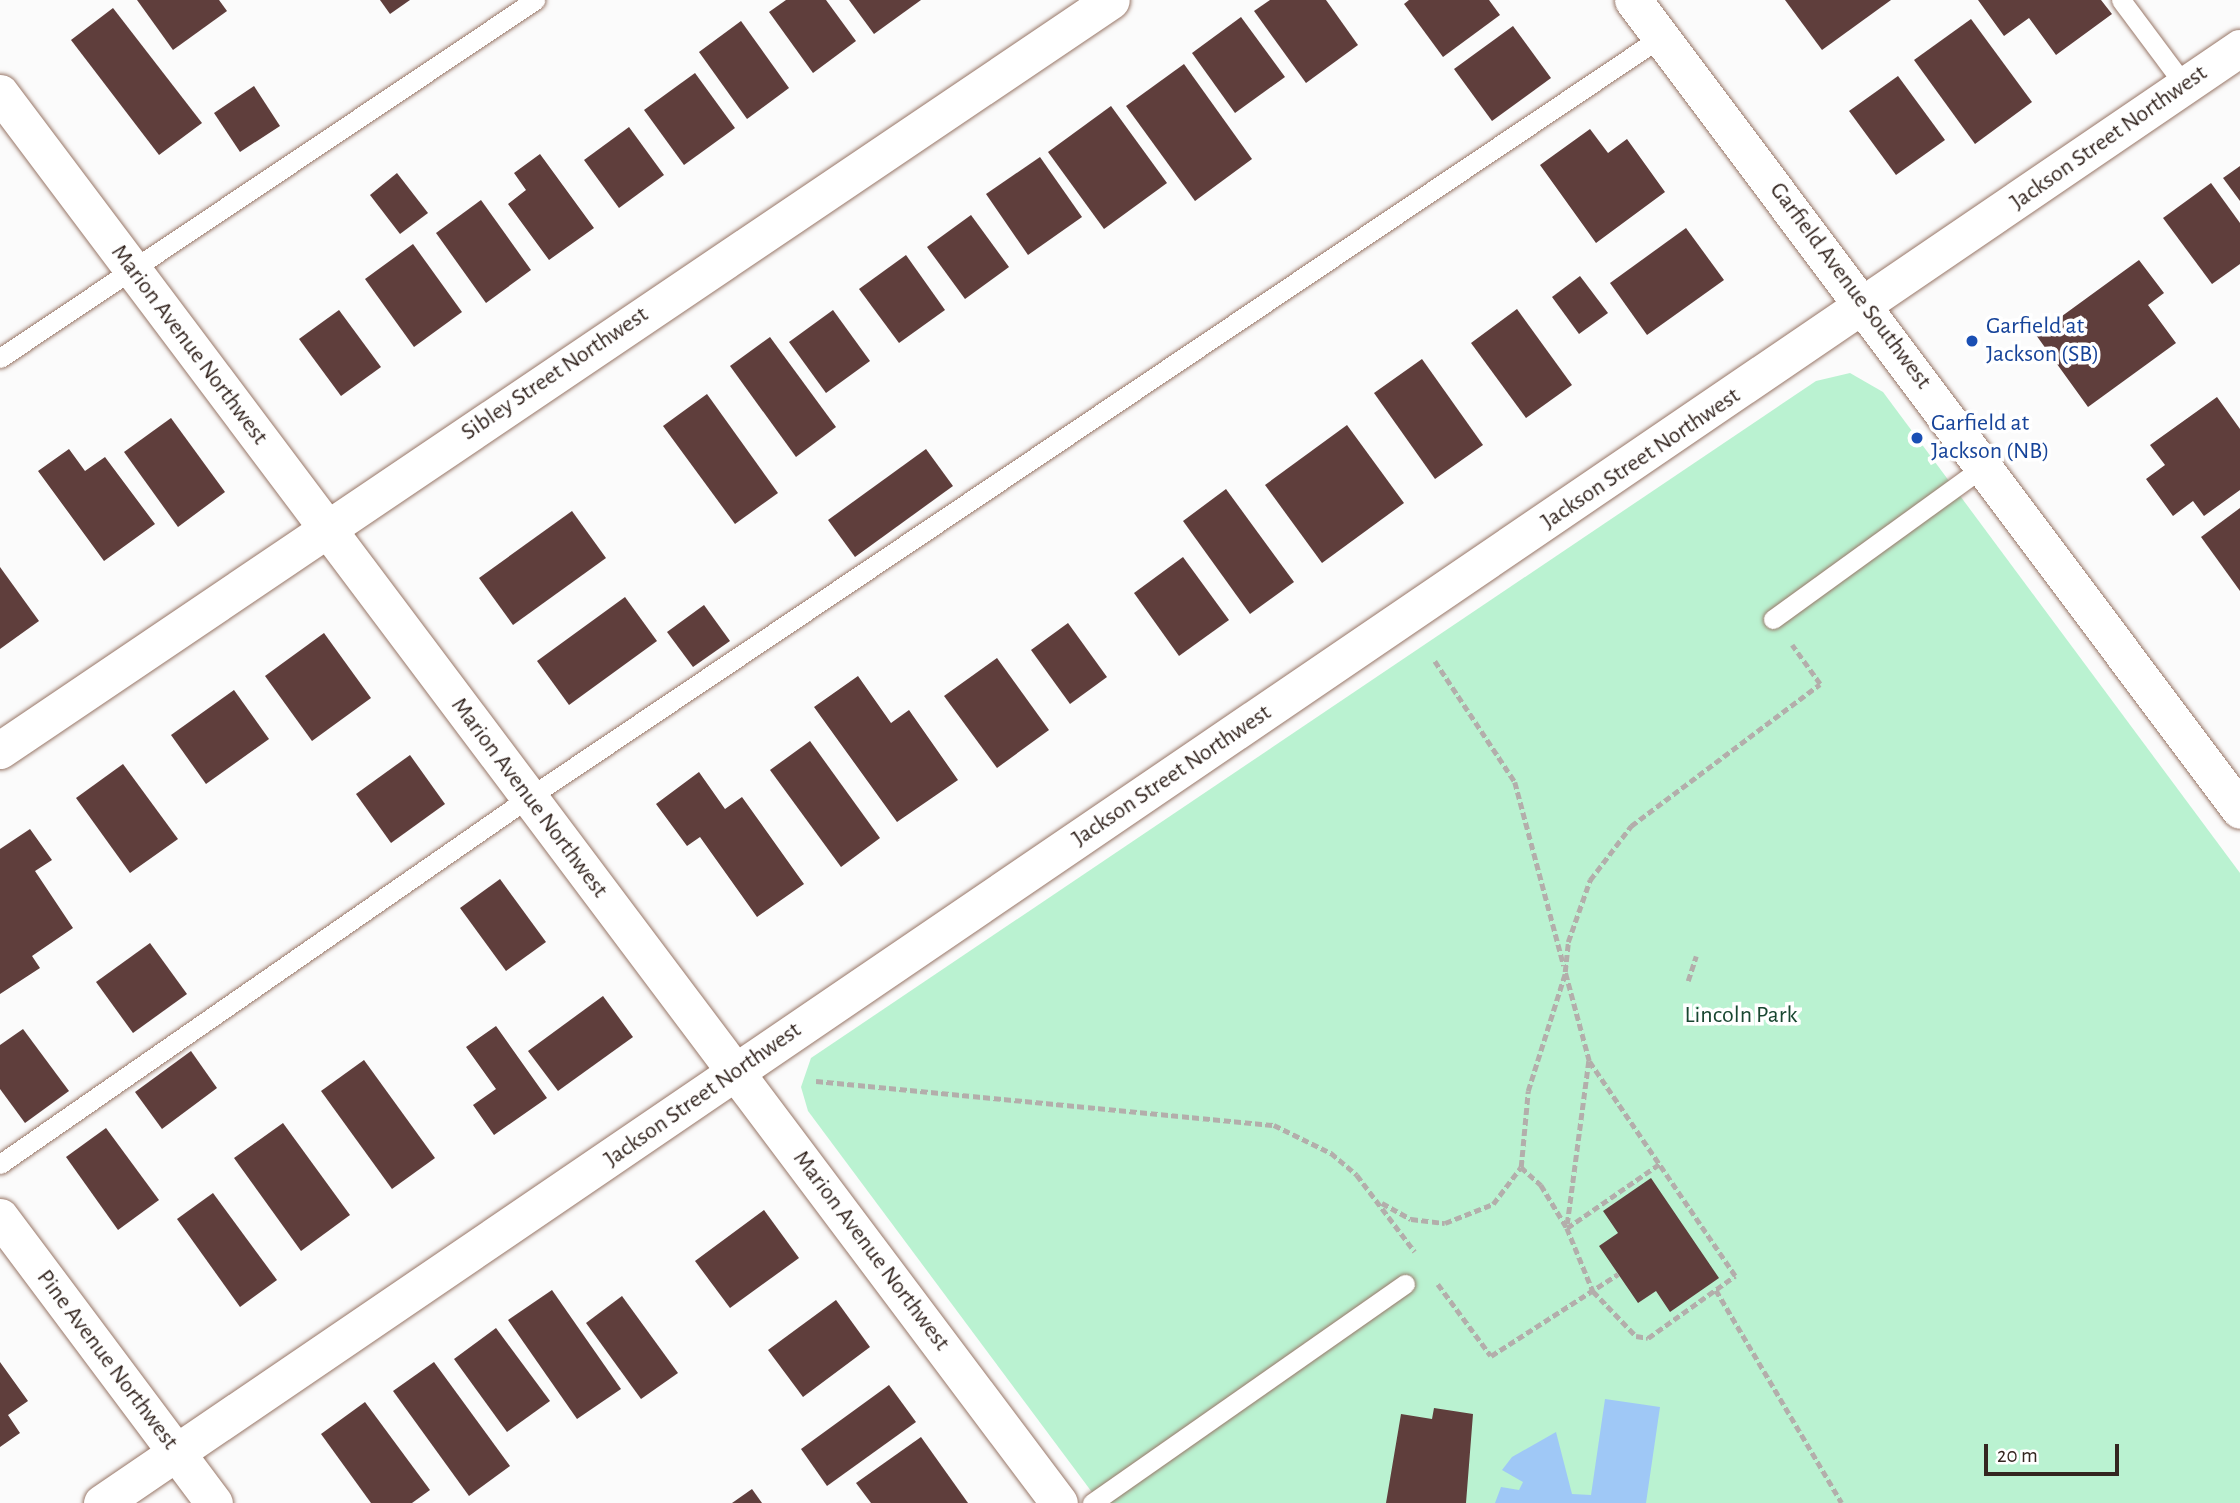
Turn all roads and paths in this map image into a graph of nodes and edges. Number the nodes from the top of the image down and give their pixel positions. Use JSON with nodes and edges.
{"nodes":[{"id":1,"x":535,"y":0,"type":"edge"},
{"id":2,"x":1111,"y":0,"type":"edge"},
{"id":3,"x":1633,"y":0,"type":"edge"},
{"id":4,"x":2121,"y":0,"type":"edge"},
{"id":5,"x":1661,"y":37,"type":"junction"},
{"id":6,"x":2240,"y":48,"type":"edge"},
{"id":7,"x":2185,"y":86,"type":"junction"},
{"id":8,"x":0,"y":93,"type":"edge"},
{"id":9,"x":133,"y":270,"type":"junction"},
{"id":10,"x":1866,"y":306,"type":"junction"},
{"id":11,"x":0,"y":358,"type":"edge"},
{"id":12,"x":1984,"y":466,"type":"junction"},
{"id":13,"x":327,"y":528,"type":"junction"},
{"id":14,"x":1773,"y":619,"type":"joint"},
{"id":15,"x":1435,"y":661,"type":"dead end"},
{"id":16,"x":0,"y":750,"type":"edge"},
{"id":17,"x":528,"y":798,"type":"junction"},
{"id":18,"x":2240,"y":810,"type":"edge"},
{"id":19,"x":1696,"y":956,"type":"dead end"},
{"id":20,"x":1565,"y":972,"type":"junction"},
{"id":21,"x":1688,"y":981,"type":"dead end"},
{"id":22,"x":1589,"y":1060,"type":"junction"},
{"id":23,"x":737,"y":1072,"type":"junction"},
{"id":24,"x":816,"y":1082,"type":"dead end"},
{"id":25,"x":1661,"y":1163,"type":"junction"},
{"id":26,"x":0,"y":1164,"type":"edge"},
{"id":27,"x":1521,"y":1167,"type":"junction"},
{"id":28,"x":1378,"y":1201,"type":"junction"},
{"id":29,"x":0,"y":1217,"type":"edge"},
{"id":30,"x":1567,"y":1228,"type":"junction"},
{"id":31,"x":1419,"y":1257,"type":"dead end"},
{"id":32,"x":1618,"y":1275,"type":"dead end"},
{"id":33,"x":1435,"y":1280,"type":"dead end"},
{"id":34,"x":1405,"y":1284,"type":"dead end"},
{"id":35,"x":1716,"y":1290,"type":"junction"},
{"id":36,"x":1592,"y":1291,"type":"junction"},
{"id":37,"x":177,"y":1453,"type":"junction"},
{"id":38,"x":102,"y":1503,"type":"edge"},
{"id":39,"x":214,"y":1503,"type":"edge"},
{"id":40,"x":1059,"y":1503,"type":"edge"},
{"id":41,"x":1092,"y":1503,"type":"edge"},
{"id":42,"x":1842,"y":1503,"type":"edge"}],
"edges":[{"from":1,"to":9,"type":"lane"},
{"from":2,"to":13,"type":"street","name":"Sibley Street Northwest"},
{"from":3,"to":5,"type":"street","name":"Garfield Avenue Southwest"},
{"from":4,"to":7,"type":"lane"},
{"from":5,"to":10,"type":"street","name":"Garfield Avenue Southwest"},
{"from":5,"to":17,"type":"lane"},
{"from":6,"to":7,"type":"street","name":"Jackson Street Northwest"},
{"from":7,"to":10,"type":"street","name":"Jackson Street Northwest"},
{"from":8,"to":9,"type":"street","name":"Marion Avenue Northwest"},
{"from":9,"to":11,"type":"lane"},
{"from":9,"to":13,"type":"street","name":"Marion Avenue Northwest"},
{"from":10,"to":12,"type":"street","name":"Garfield Avenue Southwest"},
{"from":10,"to":23,"type":"street","name":"Jackson Street Northwest"},
{"from":12,"to":14,"type":"lane"},
{"from":12,"to":18,"type":"street","name":"Garfield Avenue Southwest"},
{"from":13,"to":16,"type":"street","name":"Sibley Street Northwest"},
{"from":13,"to":17,"type":"street","name":"Marion Avenue Northwest"},
{"from":14,"to":20,"type":"path"},
{"from":15,"to":20,"type":"path"},
{"from":17,"to":23,"type":"street","name":"Marion Avenue Northwest"},
{"from":17,"to":26,"type":"lane"},
{"from":19,"to":21,"type":"path"},
{"from":20,"to":22,"type":"path"},
{"from":20,"to":27,"type":"path"},
{"from":22,"to":25,"type":"path"},
{"from":22,"to":30,"type":"path"},
{"from":23,"to":37,"type":"street","name":"Jackson Street Northwest"},
{"from":23,"to":40,"type":"street","name":"Marion Avenue Northwest"},
{"from":24,"to":28,"type":"path"},
{"from":25,"to":30,"type":"path"},
{"from":25,"to":35,"type":"path"},
{"from":27,"to":28,"type":"path"},
{"from":27,"to":30,"type":"path"},
{"from":28,"to":31,"type":"path"},
{"from":29,"to":37,"type":"street","name":"Pine Avenue Northwest"},
{"from":30,"to":36,"type":"path"},
{"from":32,"to":36,"type":"path"},
{"from":33,"to":36,"type":"path"},
{"from":34,"to":41,"type":"lane"},
{"from":35,"to":36,"type":"path"},
{"from":35,"to":42,"type":"path"},
{"from":37,"to":38,"type":"street","name":"Jackson Street Northwest"},
{"from":37,"to":39,"type":"street","name":"Pine Avenue Northwest"}]}
